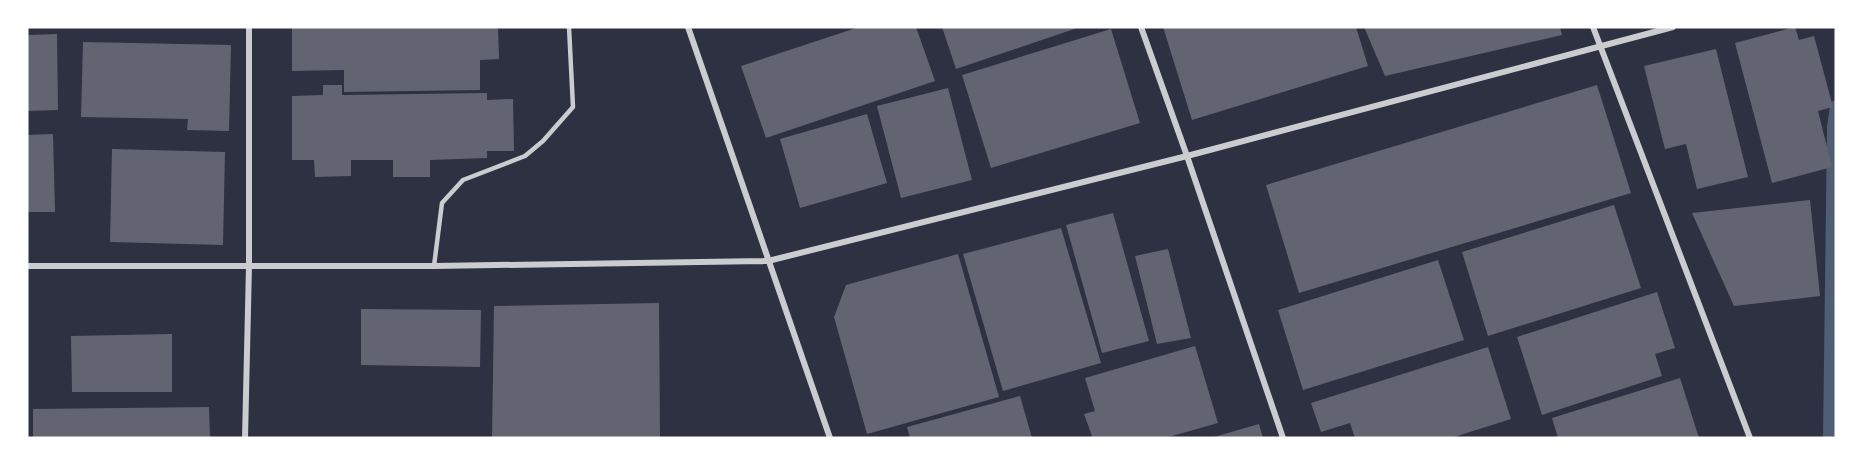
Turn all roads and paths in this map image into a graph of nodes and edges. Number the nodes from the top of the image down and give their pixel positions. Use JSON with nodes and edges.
{"nodes":[{"id":1,"x":249,"y":27,"type":"edge"},
{"id":2,"x":569,"y":27,"type":"edge"},
{"id":3,"x":688,"y":27,"type":"edge"},
{"id":4,"x":1141,"y":27,"type":"edge"},
{"id":5,"x":1593,"y":27,"type":"edge"},
{"id":6,"x":1673,"y":27,"type":"edge"},
{"id":7,"x":1601,"y":46,"type":"junction"},
{"id":8,"x":1187,"y":156,"type":"junction"},
{"id":9,"x":768,"y":261,"type":"junction"},
{"id":10,"x":27,"y":266,"type":"edge"},
{"id":11,"x":249,"y":266,"type":"junction"},
{"id":12,"x":434,"y":266,"type":"junction"},
{"id":13,"x":245,"y":438,"type":"edge"},
{"id":14,"x":830,"y":438,"type":"edge"},
{"id":15,"x":1283,"y":438,"type":"edge"},
{"id":16,"x":1750,"y":438,"type":"edge"}],
"edges":[{"from":1,"to":11,"type":"street"},
{"from":2,"to":12,"type":"lane"},
{"from":3,"to":9,"type":"street"},
{"from":4,"to":8,"type":"street"},
{"from":5,"to":7,"type":"street"},
{"from":6,"to":7,"type":"street"},
{"from":7,"to":8,"type":"street"},
{"from":7,"to":16,"type":"street"},
{"from":8,"to":9,"type":"street"},
{"from":8,"to":15,"type":"street"},
{"from":9,"to":12,"type":"street"},
{"from":9,"to":14,"type":"street"},
{"from":10,"to":11,"type":"street"},
{"from":11,"to":12,"type":"street"},
{"from":11,"to":13,"type":"street"}]}
